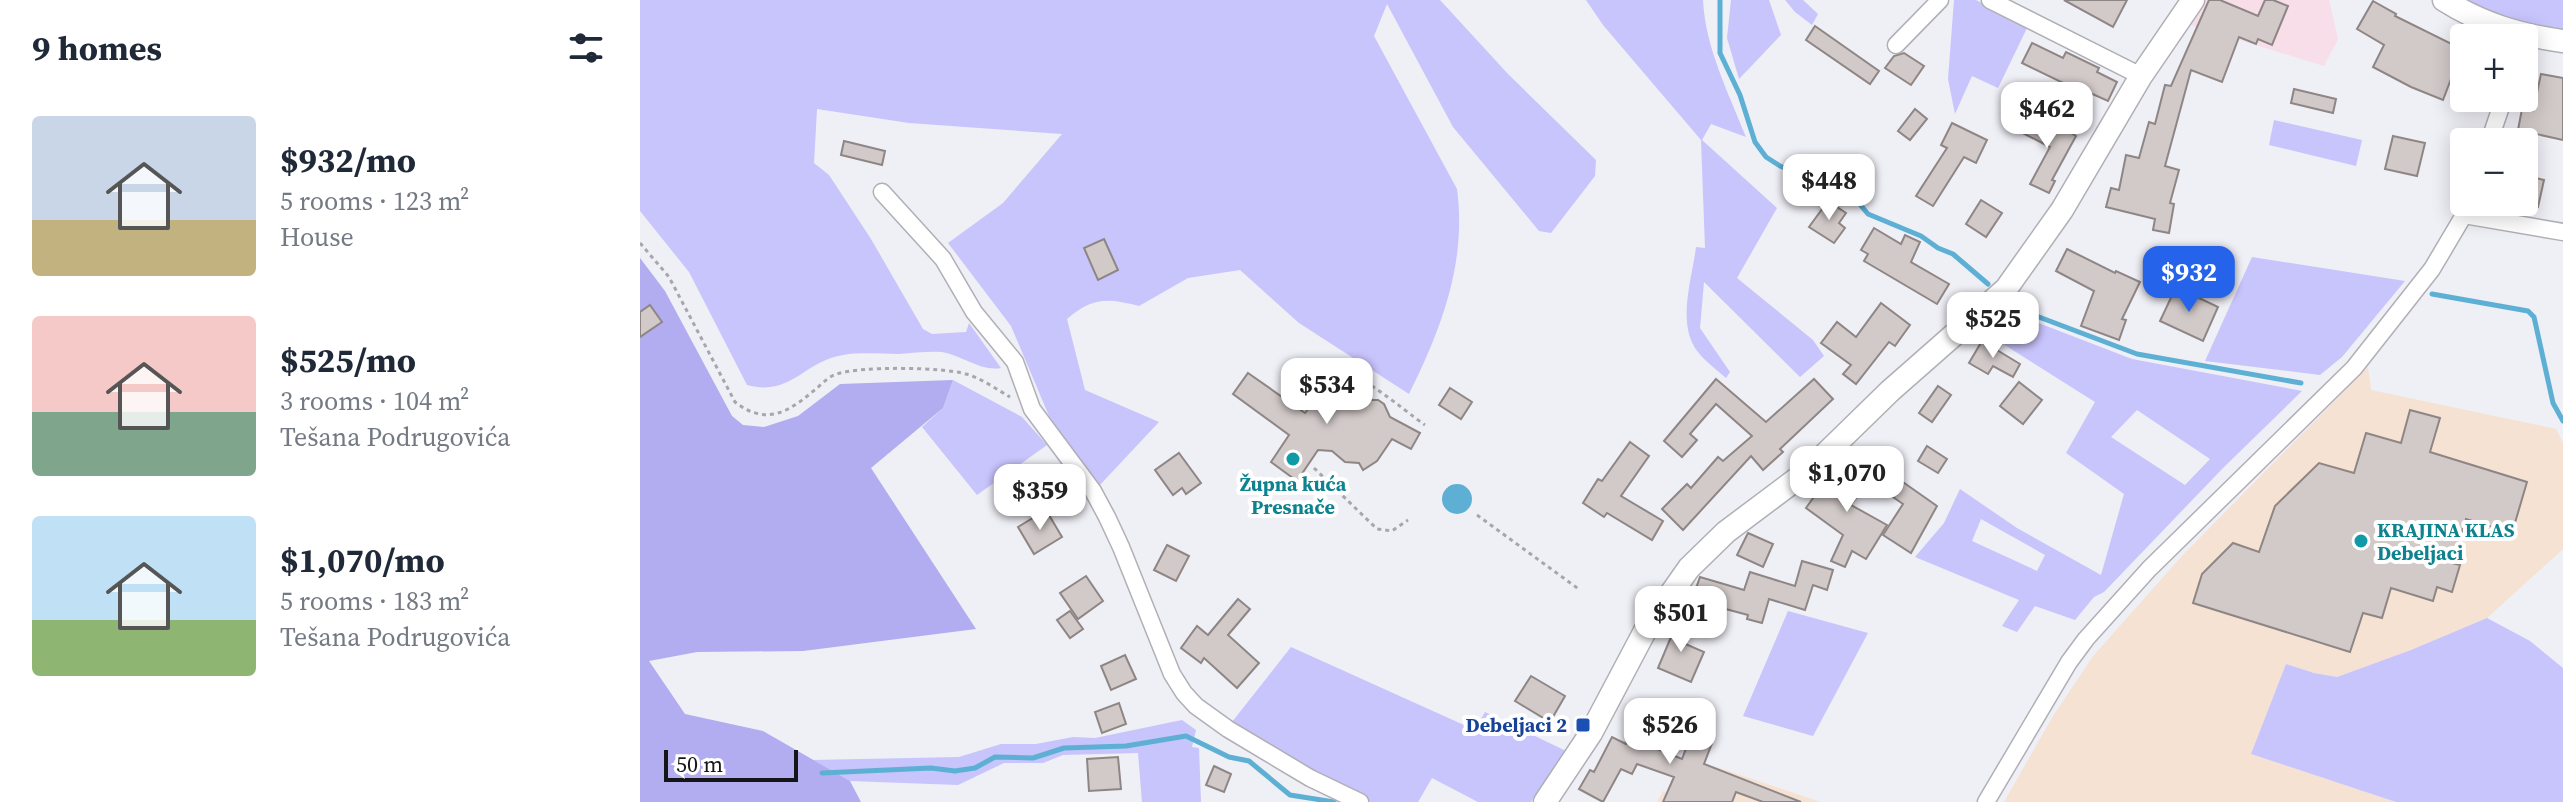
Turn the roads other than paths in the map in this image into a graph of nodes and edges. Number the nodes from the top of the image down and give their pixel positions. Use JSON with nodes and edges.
{"nodes":[{"id":1,"x":1940,"y":0,"type":"edge"},
{"id":2,"x":1990,"y":0,"type":"edge"},
{"id":3,"x":2193,"y":0,"type":"edge"},
{"id":4,"x":2444,"y":0,"type":"edge"},
{"id":5,"x":2489,"y":24,"type":"edge"},
{"id":6,"x":2538,"y":38,"type":"edge"},
{"id":7,"x":2563,"y":41,"type":"edge"},
{"id":8,"x":1896,"y":45,"type":"dead end"},
{"id":9,"x":2141,"y":76,"type":"junction"},
{"id":10,"x":882,"y":192,"type":"dead end"},
{"id":11,"x":2462,"y":216,"type":"edge"},
{"id":12,"x":2496,"y":216,"type":"edge"},
{"id":13,"x":2563,"y":232,"type":"edge"},
{"id":14,"x":1360,"y":802,"type":"edge"},
{"id":15,"x":1545,"y":802,"type":"edge"},
{"id":16,"x":1986,"y":802,"type":"edge"}],
"edges":[{"from":1,"to":8,"type":"street"},
{"from":2,"to":9,"type":"street"},
{"from":3,"to":9,"type":"street"},
{"from":4,"to":5,"type":"street"},
{"from":6,"to":7,"type":"street"},
{"from":9,"to":15,"type":"street"},
{"from":10,"to":14,"type":"street"},
{"from":11,"to":16,"type":"street"},
{"from":12,"to":13,"type":"street"}]}
